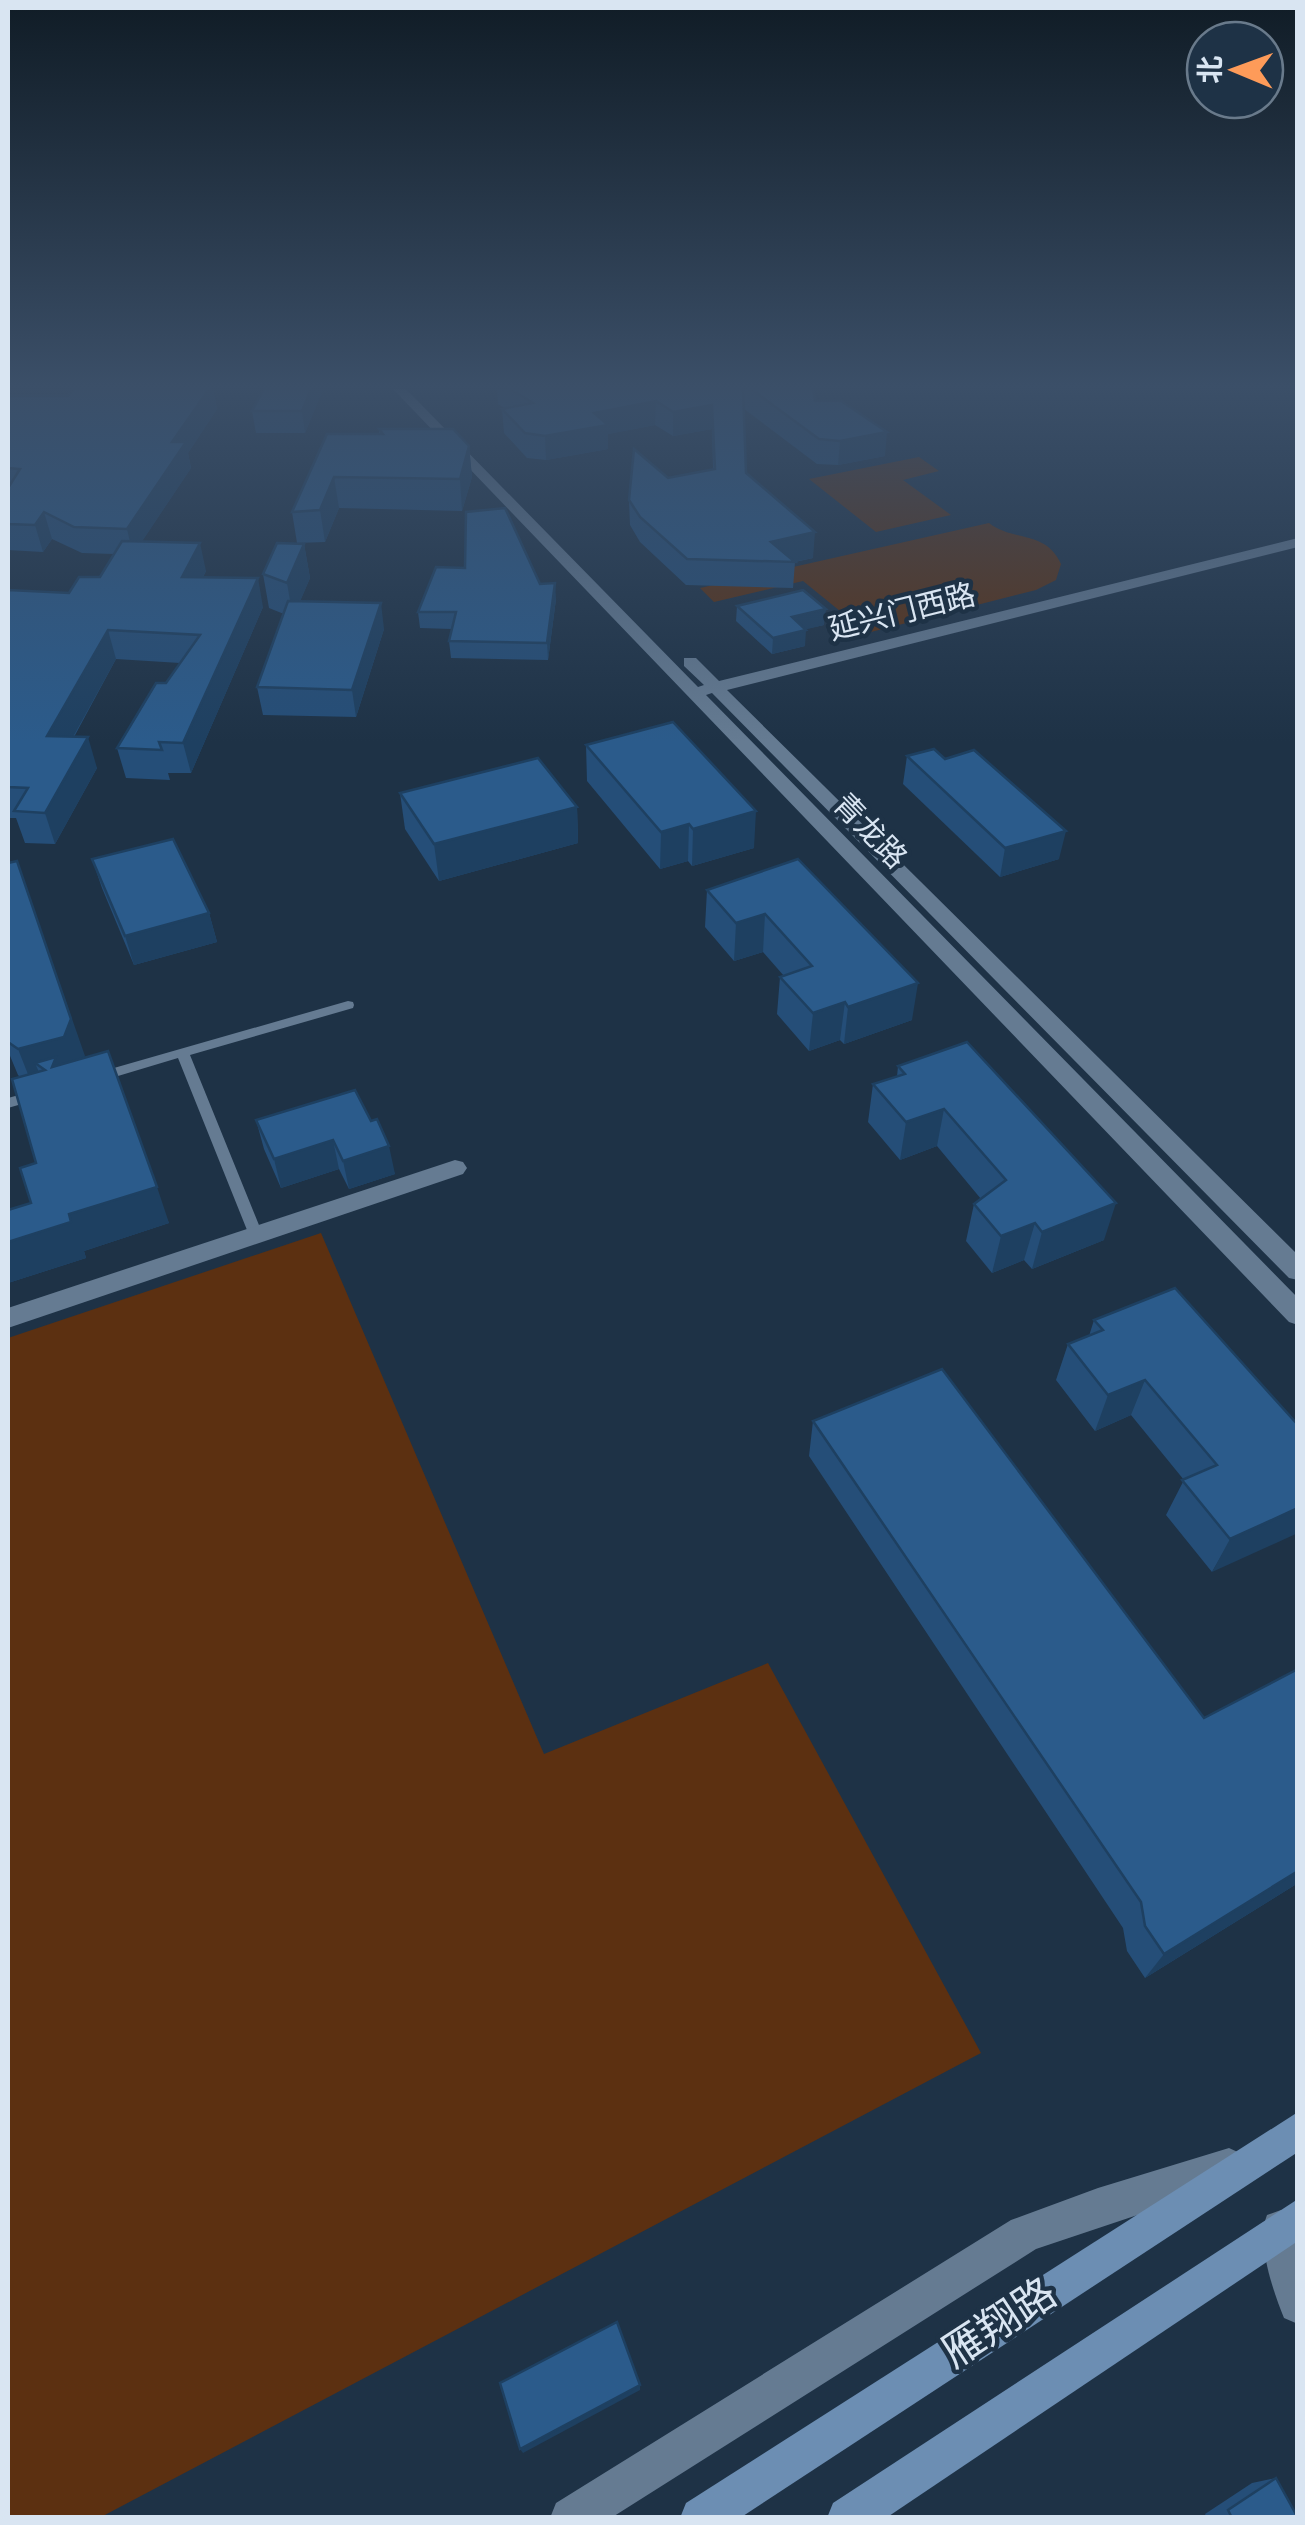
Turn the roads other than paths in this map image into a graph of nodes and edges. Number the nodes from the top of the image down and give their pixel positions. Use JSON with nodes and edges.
{"nodes":[{"id":1,"x":519,"y":507,"type":"edge"},
{"id":2,"x":531,"y":507,"type":"edge"},
{"id":3,"x":1298,"y":542,"type":"edge"},
{"id":4,"x":1298,"y":556,"type":"edge"},
{"id":5,"x":711,"y":696,"type":"junction"},
{"id":6,"x":348,"y":1005,"type":"dead end"},
{"id":7,"x":183,"y":1052,"type":"junction"},
{"id":8,"x":78,"y":1083,"type":"edge"},
{"id":9,"x":60,"y":1088,"type":"edge"},
{"id":10,"x":8,"y":1104,"type":"edge"},
{"id":11,"x":455,"y":1168,"type":"dead end"},
{"id":12,"x":256,"y":1235,"type":"junction"},
{"id":13,"x":1298,"y":1271,"type":"edge"},
{"id":14,"x":1298,"y":1315,"type":"edge"},
{"id":15,"x":8,"y":1318,"type":"edge"},
{"id":16,"x":1298,"y":2130,"type":"edge"},
{"id":17,"x":1248,"y":2161,"type":"junction"},
{"id":18,"x":1289,"y":2224,"type":"edge"},
{"id":19,"x":1298,"y":2304,"type":"edge"},
{"id":20,"x":571,"y":2518,"type":"edge"},
{"id":21,"x":701,"y":2518,"type":"edge"},
{"id":22,"x":848,"y":2518,"type":"edge"}],
"edges":[{"from":1,"to":5,"type":"street","name":"青龙路"},
{"from":2,"to":5,"type":"street","name":"青龙路"},
{"from":3,"to":5,"type":"street","name":"延兴门西路"},
{"from":4,"to":5,"type":"street","name":"延兴门西路"},
{"from":5,"to":13,"type":"street","name":"青龙路"},
{"from":5,"to":14,"type":"street","name":"青龙路"},
{"from":6,"to":7,"type":"lane"},
{"from":7,"to":8,"type":"lane"},
{"from":7,"to":12,"type":"lane"},
{"from":9,"to":10,"type":"lane"},
{"from":11,"to":12,"type":"street"},
{"from":12,"to":15,"type":"street"},
{"from":16,"to":17,"type":"main road","name":"雁翔路"},
{"from":17,"to":20,"type":"street"},
{"from":17,"to":21,"type":"main road","name":"雁翔路"},
{"from":18,"to":19,"type":"street"},
{"from":18,"to":22,"type":"main road","name":"雁翔路"}]}
